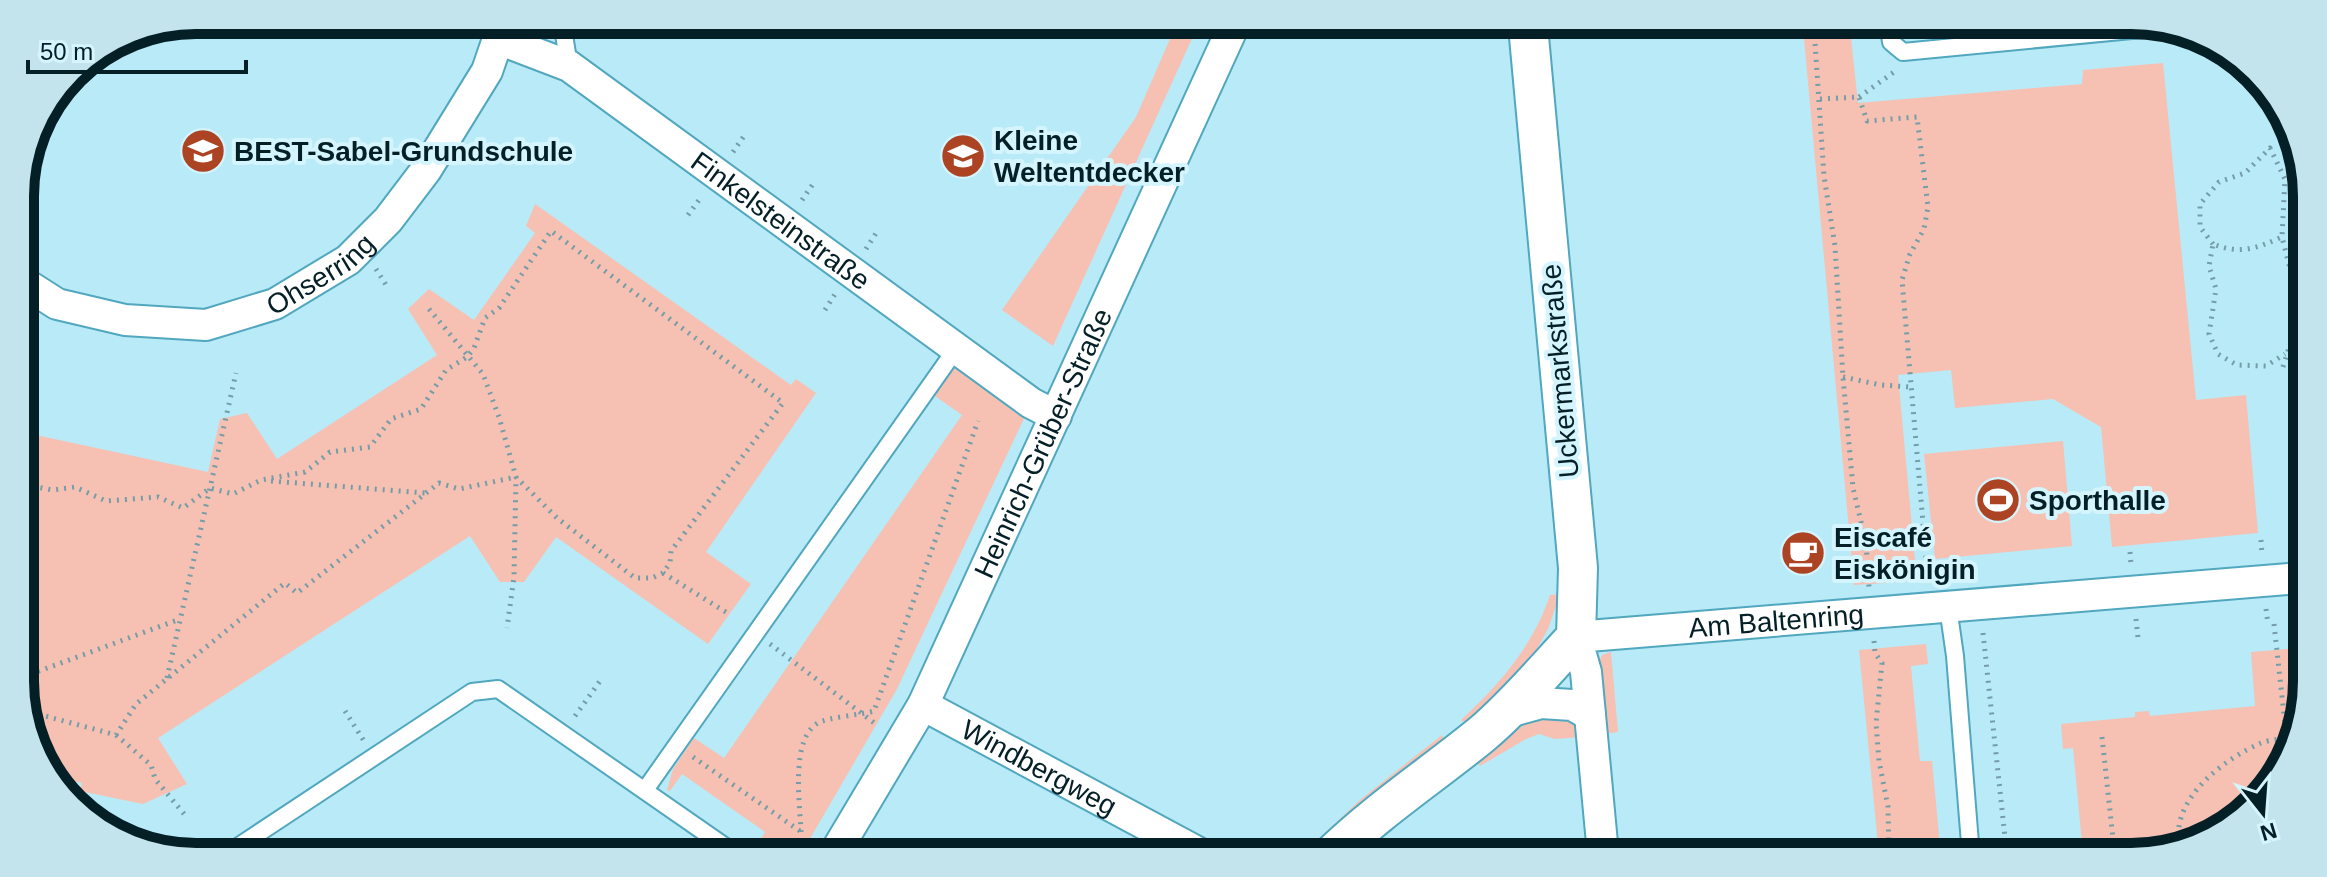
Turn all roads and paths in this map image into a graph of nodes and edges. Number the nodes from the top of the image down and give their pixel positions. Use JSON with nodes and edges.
{"nodes":[{"id":1,"x":495,"y":34,"type":"edge"},
{"id":2,"x":504,"y":34,"type":"edge"},
{"id":3,"x":564,"y":34,"type":"edge"},
{"id":4,"x":1230,"y":34,"type":"edge"},
{"id":5,"x":1529,"y":34,"type":"edge"},
{"id":6,"x":1815,"y":34,"type":"edge"},
{"id":7,"x":1890,"y":34,"type":"edge"},
{"id":8,"x":2090,"y":34,"type":"edge"},
{"id":9,"x":1903,"y":52,"type":"junction"},
{"id":10,"x":569,"y":66,"type":"junction"},
{"id":11,"x":1859,"y":97,"type":"junction"},
{"id":12,"x":1820,"y":99,"type":"junction"},
{"id":13,"x":2282,"y":237,"type":"junction"},
{"id":14,"x":2213,"y":244,"type":"junction"},
{"id":15,"x":2293,"y":280,"type":"edge"},
{"id":16,"x":34,"y":289,"type":"edge"},
{"id":17,"x":429,"y":309,"type":"dead end"},
{"id":18,"x":2293,"y":334,"type":"edge"},
{"id":19,"x":956,"y":349,"type":"junction"},
{"id":20,"x":2285,"y":354,"type":"junction"},
{"id":21,"x":467,"y":357,"type":"junction"},
{"id":22,"x":2283,"y":367,"type":"dead end"},
{"id":23,"x":236,"y":373,"type":"dead end"},
{"id":24,"x":1843,"y":377,"type":"junction"},
{"id":25,"x":1911,"y":387,"type":"junction"},
{"id":26,"x":1056,"y":416,"type":"junction"},
{"id":27,"x":978,"y":421,"type":"dead end"},
{"id":28,"x":516,"y":477,"type":"junction"},
{"id":29,"x":261,"y":480,"type":"junction"},
{"id":30,"x":34,"y":484,"type":"edge"},
{"id":31,"x":210,"y":488,"type":"junction"},
{"id":32,"x":426,"y":493,"type":"junction"},
{"id":33,"x":663,"y":573,"type":"junction"},
{"id":34,"x":2293,"y":579,"type":"edge"},
{"id":35,"x":1938,"y":601,"type":"junction"},
{"id":36,"x":1980,"y":604,"type":"junction"},
{"id":37,"x":1871,"y":613,"type":"junction"},
{"id":38,"x":729,"y":614,"type":"dead end"},
{"id":39,"x":181,"y":619,"type":"junction"},
{"id":40,"x":2274,"y":624,"type":"dead end"},
{"id":41,"x":507,"y":628,"type":"dead end"},
{"id":42,"x":756,"y":633,"type":"junction"},
{"id":43,"x":1576,"y":637,"type":"junction"},
{"id":44,"x":34,"y":673,"type":"edge"},
{"id":45,"x":167,"y":679,"type":"junction"},
{"id":46,"x":600,"y":681,"type":"dead end"},
{"id":47,"x":923,"y":705,"type":"junction"},
{"id":48,"x":345,"y":711,"type":"dead end"},
{"id":49,"x":1505,"y":713,"type":"junction"},
{"id":50,"x":37,"y":714,"type":"edge"},
{"id":51,"x":863,"y":714,"type":"junction"},
{"id":52,"x":1590,"y":715,"type":"junction"},
{"id":53,"x":2286,"y":725,"type":"edge"},
{"id":54,"x":564,"y":732,"type":"junction"},
{"id":55,"x":116,"y":735,"type":"junction"},
{"id":56,"x":2102,"y":737,"type":"dead end"},
{"id":57,"x":2282,"y":739,"type":"edge"},
{"id":58,"x":901,"y":742,"type":"junction"},
{"id":59,"x":676,"y":746,"type":"junction"},
{"id":60,"x":374,"y":757,"type":"junction"},
{"id":61,"x":645,"y":790,"type":"junction"},
{"id":62,"x":185,"y":815,"type":"dead end"},
{"id":63,"x":2178,"y":836,"type":"edge"},
{"id":64,"x":244,"y":843,"type":"edge"},
{"id":65,"x":720,"y":843,"type":"edge"},
{"id":66,"x":841,"y":843,"type":"edge"},
{"id":67,"x":1180,"y":843,"type":"edge"},
{"id":68,"x":1345,"y":843,"type":"edge"},
{"id":69,"x":1602,"y":843,"type":"edge"},
{"id":70,"x":1889,"y":843,"type":"edge"},
{"id":71,"x":1970,"y":843,"type":"edge"},
{"id":72,"x":2006,"y":843,"type":"edge"},
{"id":73,"x":2113,"y":843,"type":"edge"}],
"edges":[{"from":1,"to":16,"type":"street","name":"Ohserring"},
{"from":2,"to":10,"type":"street","name":"Finkelsteinstraße"},
{"from":3,"to":10,"type":"lane"},
{"from":4,"to":26,"type":"street","name":"Heinrich-Grüber-Straße"},
{"from":5,"to":43,"type":"street","name":"Uckermarkstraße"},
{"from":6,"to":12,"type":"path"},
{"from":7,"to":9,"type":"lane"},
{"from":8,"to":9,"type":"lane"},
{"from":9,"to":11,"type":"path"},
{"from":10,"to":19,"type":"street","name":"Finkelsteinstraße"},
{"from":11,"to":12,"type":"path"},
{"from":11,"to":25,"type":"path"},
{"from":12,"to":24,"type":"path"},
{"from":13,"to":14,"type":"path"},
{"from":13,"to":14,"type":"path"},
{"from":13,"to":15,"type":"path"},
{"from":14,"to":20,"type":"path"},
{"from":17,"to":21,"type":"path"},
{"from":18,"to":20,"type":"path"},
{"from":19,"to":26,"type":"street","name":"Finkelsteinstraße"},
{"from":19,"to":42,"type":"lane"},
{"from":20,"to":22,"type":"path"},
{"from":21,"to":28,"type":"path"},
{"from":21,"to":29,"type":"path"},
{"from":21,"to":33,"type":"path"},
{"from":23,"to":31,"type":"path"},
{"from":24,"to":25,"type":"path"},
{"from":24,"to":37,"type":"path"},
{"from":25,"to":35,"type":"path"},
{"from":26,"to":47,"type":"street","name":"Heinrich-Grüber-Straße"},
{"from":27,"to":51,"type":"path"},
{"from":28,"to":32,"type":"path"},
{"from":28,"to":33,"type":"path"},
{"from":28,"to":41,"type":"path"},
{"from":29,"to":31,"type":"path"},
{"from":29,"to":32,"type":"path"},
{"from":30,"to":31,"type":"path"},
{"from":31,"to":39,"type":"path"},
{"from":32,"to":45,"type":"path"},
{"from":33,"to":38,"type":"path"},
{"from":34,"to":36,"type":"street","name":"Am Baltenring"},
{"from":35,"to":36,"type":"street","name":"Am Baltenring"},
{"from":35,"to":37,"type":"street","name":"Am Baltenring"},
{"from":35,"to":71,"type":"lane"},
{"from":36,"to":72,"type":"path"},
{"from":37,"to":43,"type":"street","name":"Am Baltenring"},
{"from":37,"to":70,"type":"path"},
{"from":39,"to":44,"type":"path"},
{"from":39,"to":45,"type":"path"},
{"from":40,"to":53,"type":"path"},
{"from":42,"to":51,"type":"path"},
{"from":42,"to":59,"type":"lane"},
{"from":43,"to":49,"type":"street"},
{"from":43,"to":52,"type":"street","name":"Uckermarkstraße"},
{"from":45,"to":55,"type":"path"},
{"from":46,"to":54,"type":"path"},
{"from":47,"to":58,"type":"street","name":"Heinrich-Grüber-Straße"},
{"from":47,"to":67,"type":"street","name":"Windbergweg"},
{"from":48,"to":60,"type":"path"},
{"from":49,"to":52,"type":"street"},
{"from":49,"to":68,"type":"street"},
{"from":50,"to":55,"type":"path"},
{"from":51,"to":58,"type":"path"},
{"from":51,"to":59,"type":"path"},
{"from":52,"to":69,"type":"street","name":"Uckermarkstraße"},
{"from":54,"to":60,"type":"lane"},
{"from":54,"to":61,"type":"lane"},
{"from":55,"to":62,"type":"path"},
{"from":56,"to":73,"type":"path"},
{"from":57,"to":63,"type":"path"},
{"from":58,"to":66,"type":"street","name":"Heinrich-Grüber-Straße"},
{"from":59,"to":61,"type":"lane"},
{"from":60,"to":64,"type":"lane"},
{"from":61,"to":65,"type":"lane"}]}
